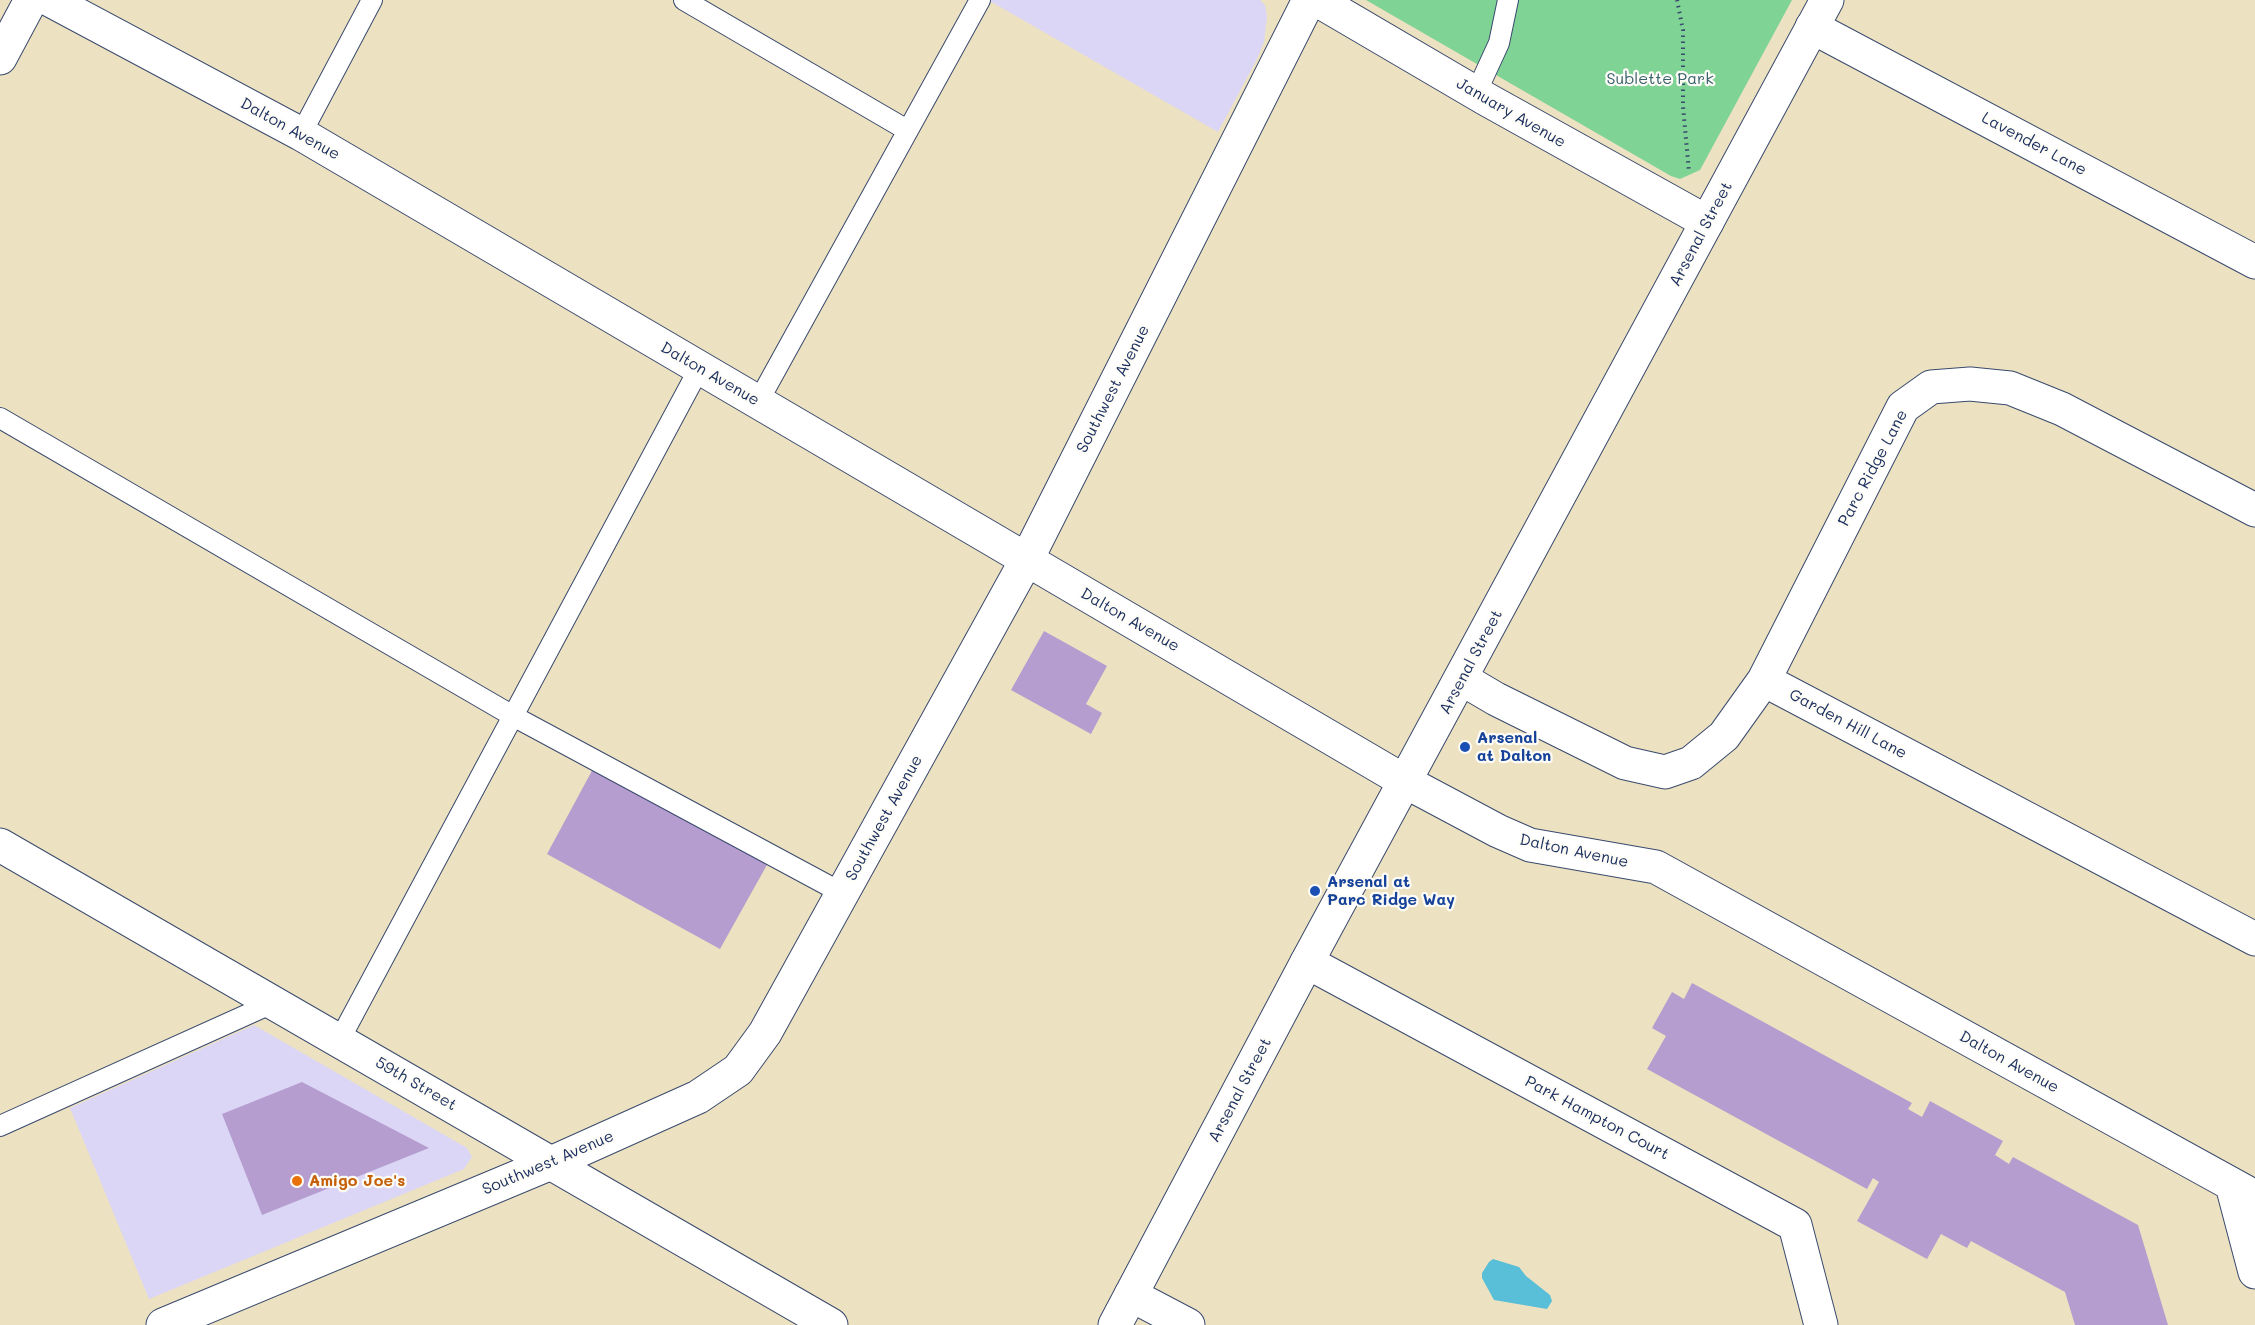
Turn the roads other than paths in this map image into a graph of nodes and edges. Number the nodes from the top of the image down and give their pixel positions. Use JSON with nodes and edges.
{"nodes":[{"id":1,"x":31,"y":0,"type":"edge"},
{"id":2,"x":50,"y":0,"type":"edge"},
{"id":3,"x":372,"y":0,"type":"edge"},
{"id":4,"x":684,"y":0,"type":"edge"},
{"id":5,"x":980,"y":0,"type":"edge"},
{"id":6,"x":1309,"y":0,"type":"edge"},
{"id":7,"x":1317,"y":0,"type":"edge"},
{"id":8,"x":1508,"y":0,"type":"edge"},
{"id":9,"x":1819,"y":14,"type":"edge"},
{"id":10,"x":0,"y":58,"type":"edge"},
{"id":11,"x":1476,"y":93,"type":"junction"},
{"id":12,"x":908,"y":130,"type":"junction"},
{"id":13,"x":301,"y":134,"type":"junction"},
{"id":14,"x":1707,"y":222,"type":"junction"},
{"id":15,"x":2255,"y":262,"type":"edge"},
{"id":16,"x":700,"y":368,"type":"junction"},
{"id":17,"x":758,"y":402,"type":"junction"},
{"id":18,"x":0,"y":418,"type":"edge"},
{"id":19,"x":2255,"y":510,"type":"edge"},
{"id":20,"x":1027,"y":559,"type":"junction"},
{"id":21,"x":1462,"y":679,"type":"junction"},
{"id":22,"x":1764,"y":680,"type":"junction"},
{"id":23,"x":513,"y":716,"type":"junction"},
{"id":24,"x":1406,"y":782,"type":"junction"},
{"id":25,"x":0,"y":845,"type":"edge"},
{"id":26,"x":842,"y":893,"type":"junction"},
{"id":27,"x":2255,"y":939,"type":"edge"},
{"id":28,"x":1307,"y":962,"type":"junction"},
{"id":29,"x":275,"y":1002,"type":"junction"},
{"id":30,"x":340,"y":1040,"type":"junction"},
{"id":31,"x":0,"y":1126,"type":"edge"},
{"id":32,"x":551,"y":1163,"type":"junction"},
{"id":33,"x":2244,"y":1191,"type":"edge"},
{"id":34,"x":2255,"y":1272,"type":"edge"},
{"id":35,"x":1131,"y":1295,"type":"junction"},
{"id":36,"x":171,"y":1323,"type":"edge"},
{"id":37,"x":831,"y":1325,"type":"edge"},
{"id":38,"x":1115,"y":1325,"type":"edge"},
{"id":39,"x":1188,"y":1325,"type":"edge"},
{"id":40,"x":1821,"y":1325,"type":"edge"}],
"edges":[{"from":1,"to":10,"type":"street"},
{"from":2,"to":13,"type":"street","name":"Dalton Avenue"},
{"from":3,"to":13,"type":"lane"},
{"from":4,"to":12,"type":"lane"},
{"from":5,"to":12,"type":"lane"},
{"from":6,"to":20,"type":"street","name":"Southwest Avenue"},
{"from":7,"to":11,"type":"street","name":"January Avenue"},
{"from":8,"to":11,"type":"lane"},
{"from":9,"to":14,"type":"street","name":"Arsenal Street"},
{"from":9,"to":15,"type":"street","name":"Lavender Lane"},
{"from":11,"to":14,"type":"street","name":"January Avenue"},
{"from":12,"to":17,"type":"lane"},
{"from":13,"to":16,"type":"street","name":"Dalton Avenue"},
{"from":14,"to":21,"type":"street","name":"Arsenal Street"},
{"from":16,"to":17,"type":"street","name":"Dalton Avenue"},
{"from":16,"to":23,"type":"lane"},
{"from":17,"to":20,"type":"street","name":"Dalton Avenue"},
{"from":18,"to":23,"type":"lane"},
{"from":19,"to":22,"type":"street","name":"Parc Ridge Lane"},
{"from":20,"to":24,"type":"street","name":"Dalton Avenue"},
{"from":20,"to":26,"type":"street","name":"Southwest Avenue"},
{"from":21,"to":22,"type":"street"},
{"from":21,"to":24,"type":"street","name":"Arsenal Street"},
{"from":22,"to":27,"type":"street","name":"Garden Hill Lane"},
{"from":23,"to":26,"type":"lane"},
{"from":23,"to":30,"type":"lane"},
{"from":24,"to":28,"type":"street","name":"Arsenal Street"},
{"from":24,"to":33,"type":"street","name":"Dalton Avenue"},
{"from":25,"to":29,"type":"street","name":"59th Street"},
{"from":26,"to":32,"type":"street","name":"Southwest Avenue"},
{"from":28,"to":35,"type":"street","name":"Arsenal Street"},
{"from":28,"to":40,"type":"street","name":"Park Hampton Court"},
{"from":29,"to":30,"type":"street","name":"59th Street"},
{"from":29,"to":31,"type":"lane"},
{"from":30,"to":32,"type":"street","name":"59th Street"},
{"from":32,"to":36,"type":"street","name":"Southwest Avenue"},
{"from":32,"to":37,"type":"street","name":"59th Street"},
{"from":33,"to":34,"type":"street","name":"Dalton Avenue"},
{"from":35,"to":38,"type":"street","name":"Arsenal Street"},
{"from":35,"to":39,"type":"street"}]}
